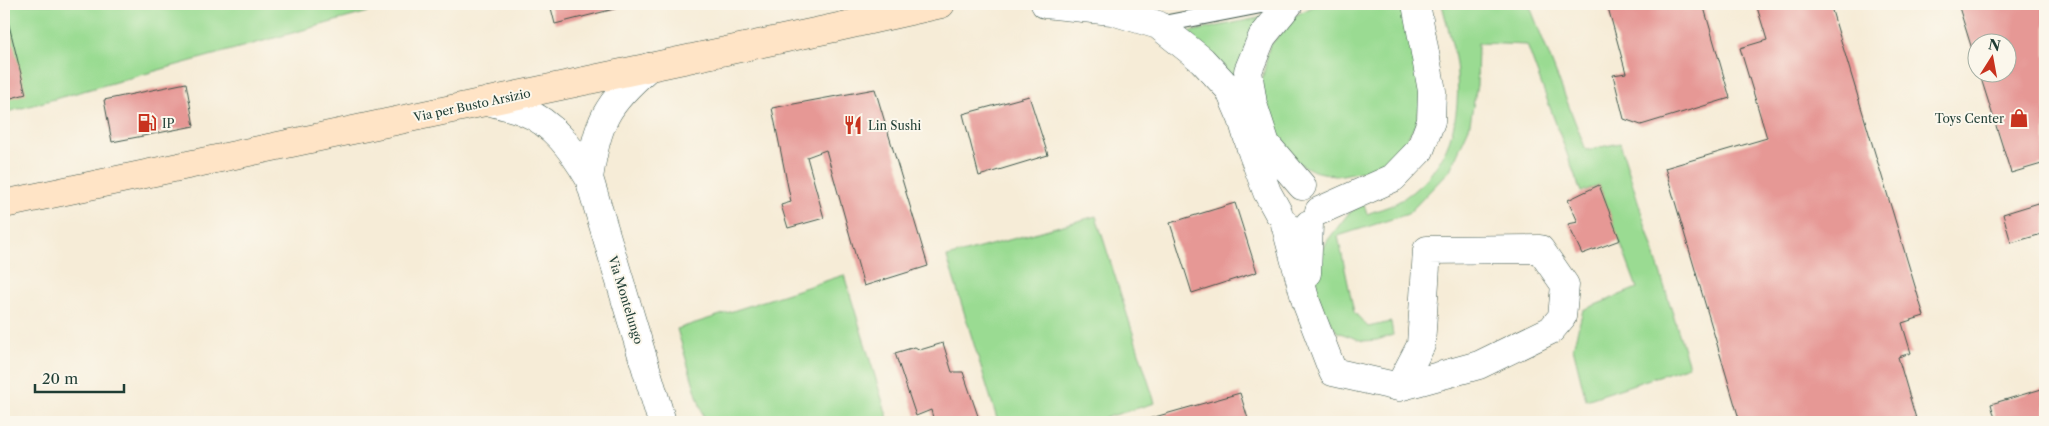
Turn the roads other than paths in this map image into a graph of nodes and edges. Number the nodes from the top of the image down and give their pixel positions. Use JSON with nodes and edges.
{"nodes":[{"id":1,"x":901,"y":4,"type":"edge"},
{"id":2,"x":940,"y":4,"type":"edge"},
{"id":3,"x":1045,"y":4,"type":"edge"},
{"id":4,"x":1266,"y":4,"type":"edge"},
{"id":5,"x":1289,"y":4,"type":"edge"},
{"id":6,"x":1416,"y":4,"type":"edge"},
{"id":7,"x":1158,"y":24,"type":"junction"},
{"id":8,"x":834,"y":28,"type":"junction"},
{"id":9,"x":649,"y":67,"type":"junction"},
{"id":10,"x":489,"y":101,"type":"junction"},
{"id":11,"x":589,"y":178,"type":"junction"},
{"id":12,"x":4,"y":204,"type":"edge"},
{"id":13,"x":1301,"y":208,"type":"junction"},
{"id":14,"x":1399,"y":387,"type":"junction"},
{"id":15,"x":662,"y":422,"type":"edge"}],
"edges":[{"from":1,"to":8,"type":"street"},
{"from":2,"to":8,"type":"main road","name":"Via per Busto Arsizio"},
{"from":3,"to":7,"type":"street"},
{"from":4,"to":7,"type":"lane"},
{"from":5,"to":13,"type":"street"},
{"from":6,"to":13,"type":"street"},
{"from":7,"to":13,"type":"street"},
{"from":8,"to":9,"type":"main road","name":"Via per Busto Arsizio"},
{"from":9,"to":10,"type":"main road","name":"Via per Busto Arsizio"},
{"from":9,"to":11,"type":"street","name":"Via Montelungo"},
{"from":10,"to":11,"type":"street","name":"Via Montelungo"},
{"from":10,"to":12,"type":"main road","name":"Via per Busto Arsizio"},
{"from":11,"to":15,"type":"street","name":"Via Montelungo"},
{"from":13,"to":14,"type":"street"},
{"from":14,"to":14,"type":"street"}]}
